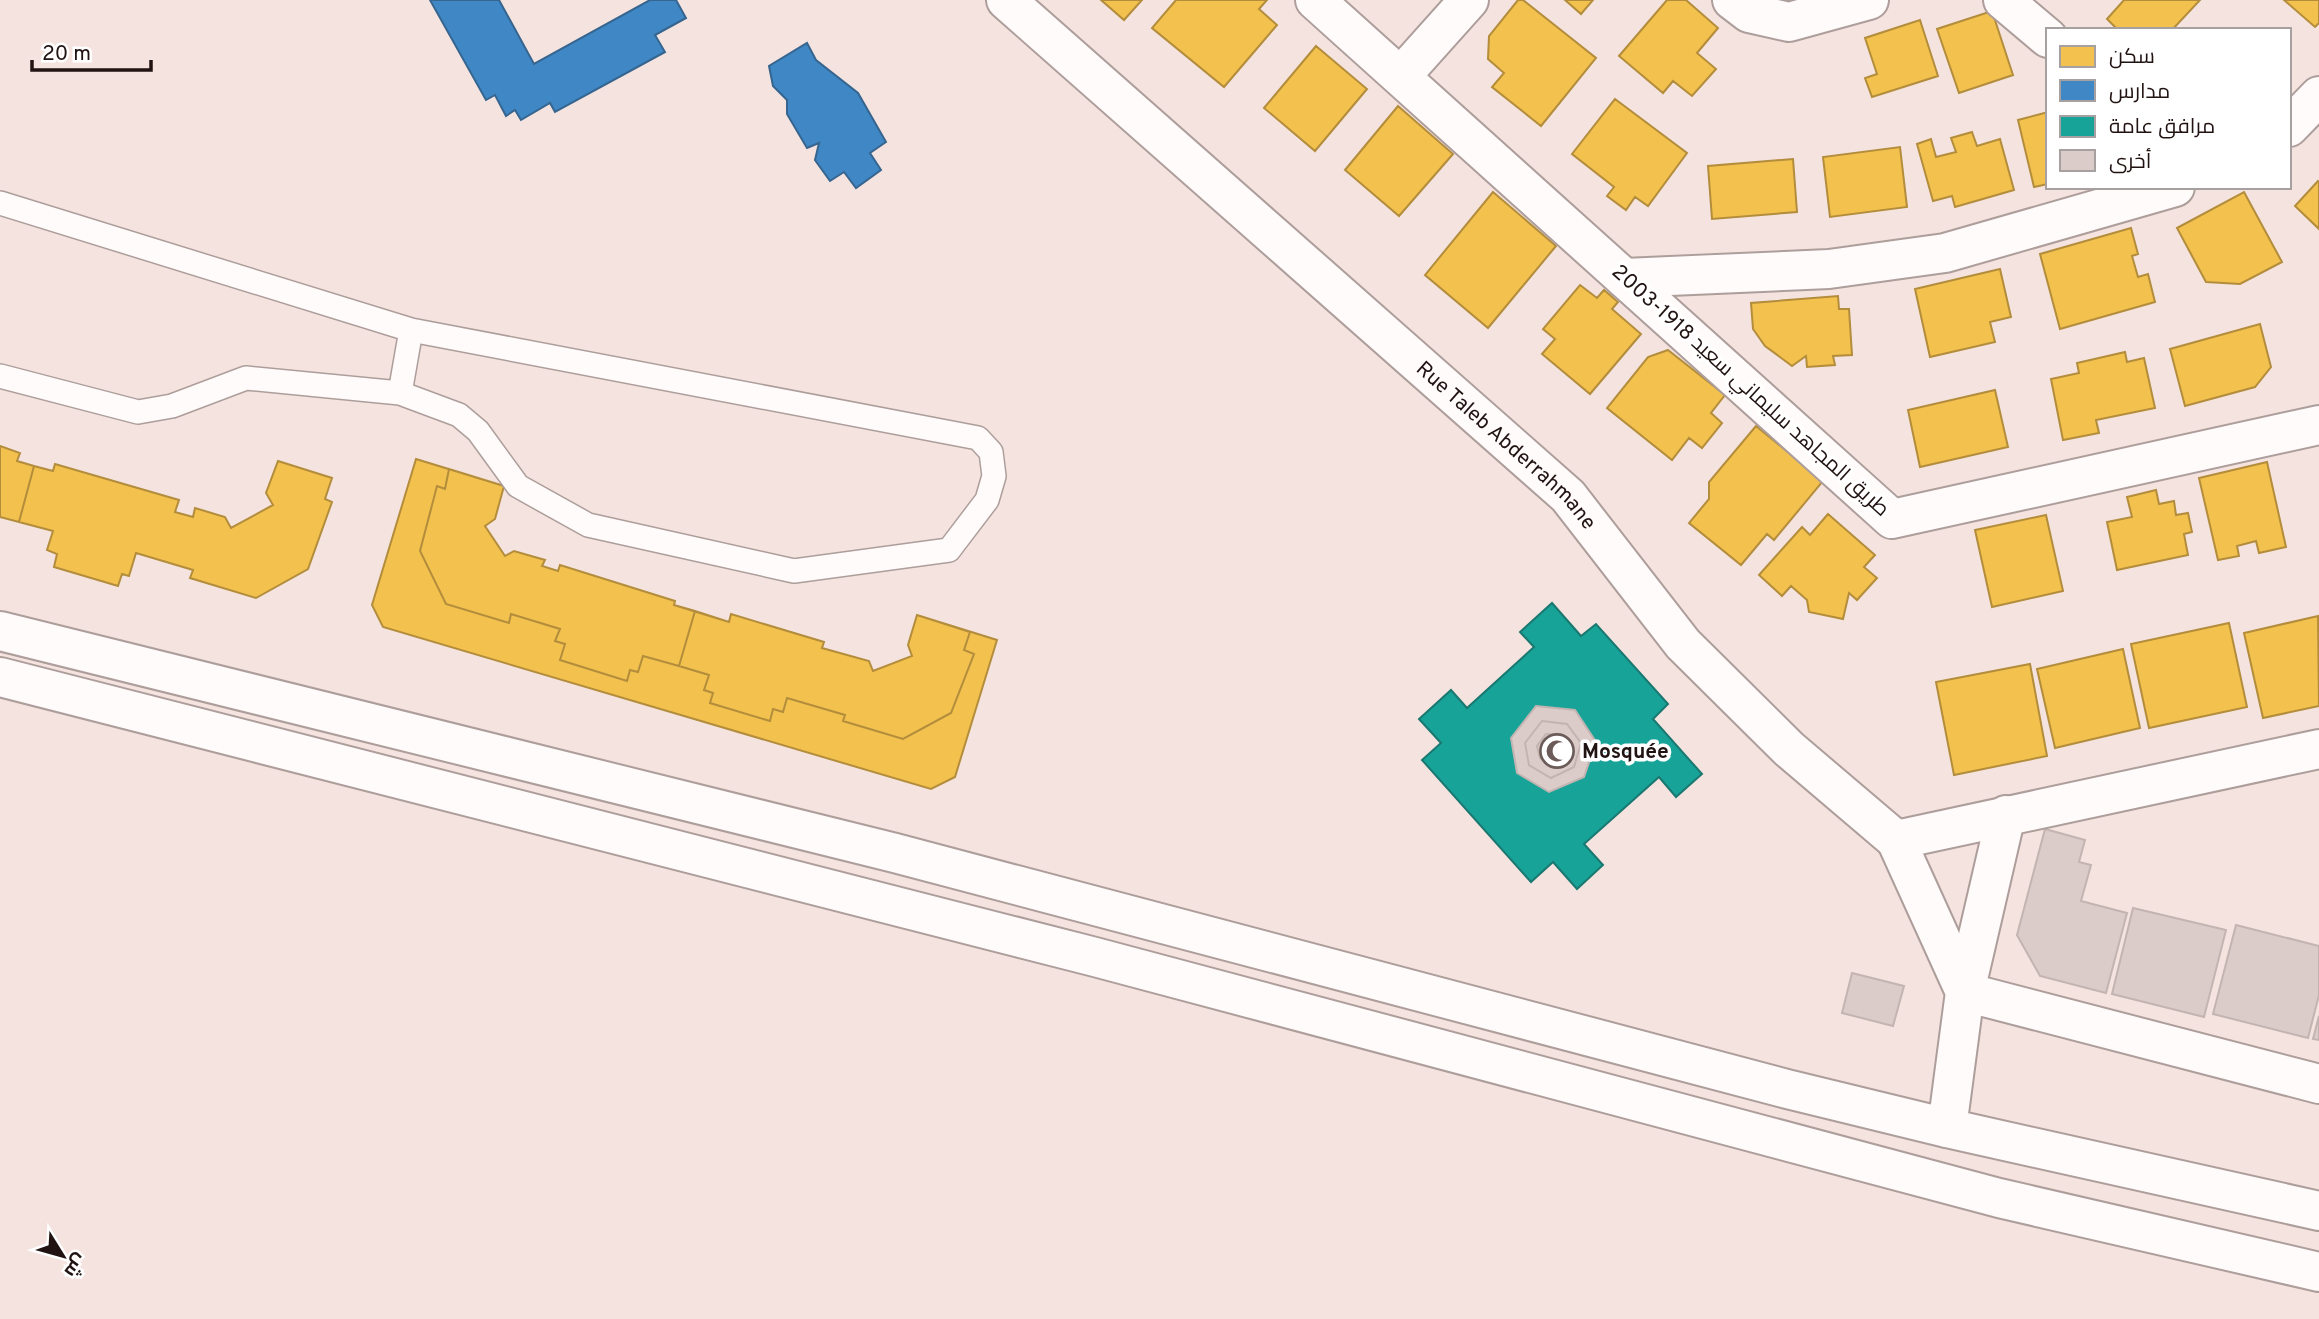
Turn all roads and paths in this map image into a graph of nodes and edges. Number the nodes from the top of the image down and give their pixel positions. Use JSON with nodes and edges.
{"nodes":[{"id":1,"x":1006,"y":0,"type":"edge"},
{"id":2,"x":1315,"y":0,"type":"edge"},
{"id":3,"x":1469,"y":0,"type":"edge"},
{"id":4,"x":1732,"y":0,"type":"edge"},
{"id":5,"x":1868,"y":0,"type":"edge"},
{"id":6,"x":2003,"y":0,"type":"edge"},
{"id":7,"x":2046,"y":36,"type":"edge"},
{"id":8,"x":1401,"y":76,"type":"junction"},
{"id":9,"x":2319,"y":96,"type":"edge"},
{"id":10,"x":2291,"y":125,"type":"edge"},
{"id":11,"x":2168,"y":189,"type":"edge"},
{"id":12,"x":0,"y":203,"type":"edge"},
{"id":13,"x":1624,"y":278,"type":"junction"},
{"id":14,"x":411,"y":330,"type":"junction"},
{"id":15,"x":0,"y":376,"type":"edge"},
{"id":16,"x":400,"y":393,"type":"junction"},
{"id":17,"x":2319,"y":425,"type":"edge"},
{"id":18,"x":0,"y":631,"type":"edge"},
{"id":19,"x":0,"y":677,"type":"edge"},
{"id":20,"x":2319,"y":748,"type":"edge"},
{"id":21,"x":2006,"y":815,"type":"junction"},
{"id":22,"x":1896,"y":840,"type":"junction"},
{"id":23,"x":1965,"y":992,"type":"junction"},
{"id":24,"x":2319,"y":1084,"type":"edge"},
{"id":25,"x":1947,"y":1128,"type":"junction"},
{"id":26,"x":2319,"y":1211,"type":"edge"},
{"id":27,"x":2319,"y":1272,"type":"edge"}],
"edges":[{"from":1,"to":22,"type":"main road","name":"Rue Taleb Abderrahmane"},
{"from":2,"to":8,"type":"main road","name":"طريق المجاهد سليماني سعيد 1918-2003"},
{"from":3,"to":8,"type":"main road"},
{"from":4,"to":5,"type":"main road"},
{"from":6,"to":7,"type":"main road"},
{"from":8,"to":13,"type":"main road","name":"طريق المجاهد سليماني سعيد 1918-2003"},
{"from":9,"to":10,"type":"main road"},
{"from":11,"to":13,"type":"main road"},
{"from":12,"to":14,"type":"lane"},
{"from":13,"to":17,"type":"main road","name":"طريق المجاهد سليماني سعيد 1918-2003"},
{"from":14,"to":16,"type":"lane"},
{"from":14,"to":16,"type":"lane"},
{"from":15,"to":16,"type":"lane"},
{"from":18,"to":25,"type":"main road"},
{"from":19,"to":27,"type":"main road"},
{"from":20,"to":21,"type":"main road"},
{"from":21,"to":22,"type":"main road"},
{"from":21,"to":23,"type":"main road"},
{"from":22,"to":23,"type":"main road"},
{"from":23,"to":24,"type":"main road"},
{"from":23,"to":25,"type":"main road"},
{"from":25,"to":26,"type":"main road"}]}
